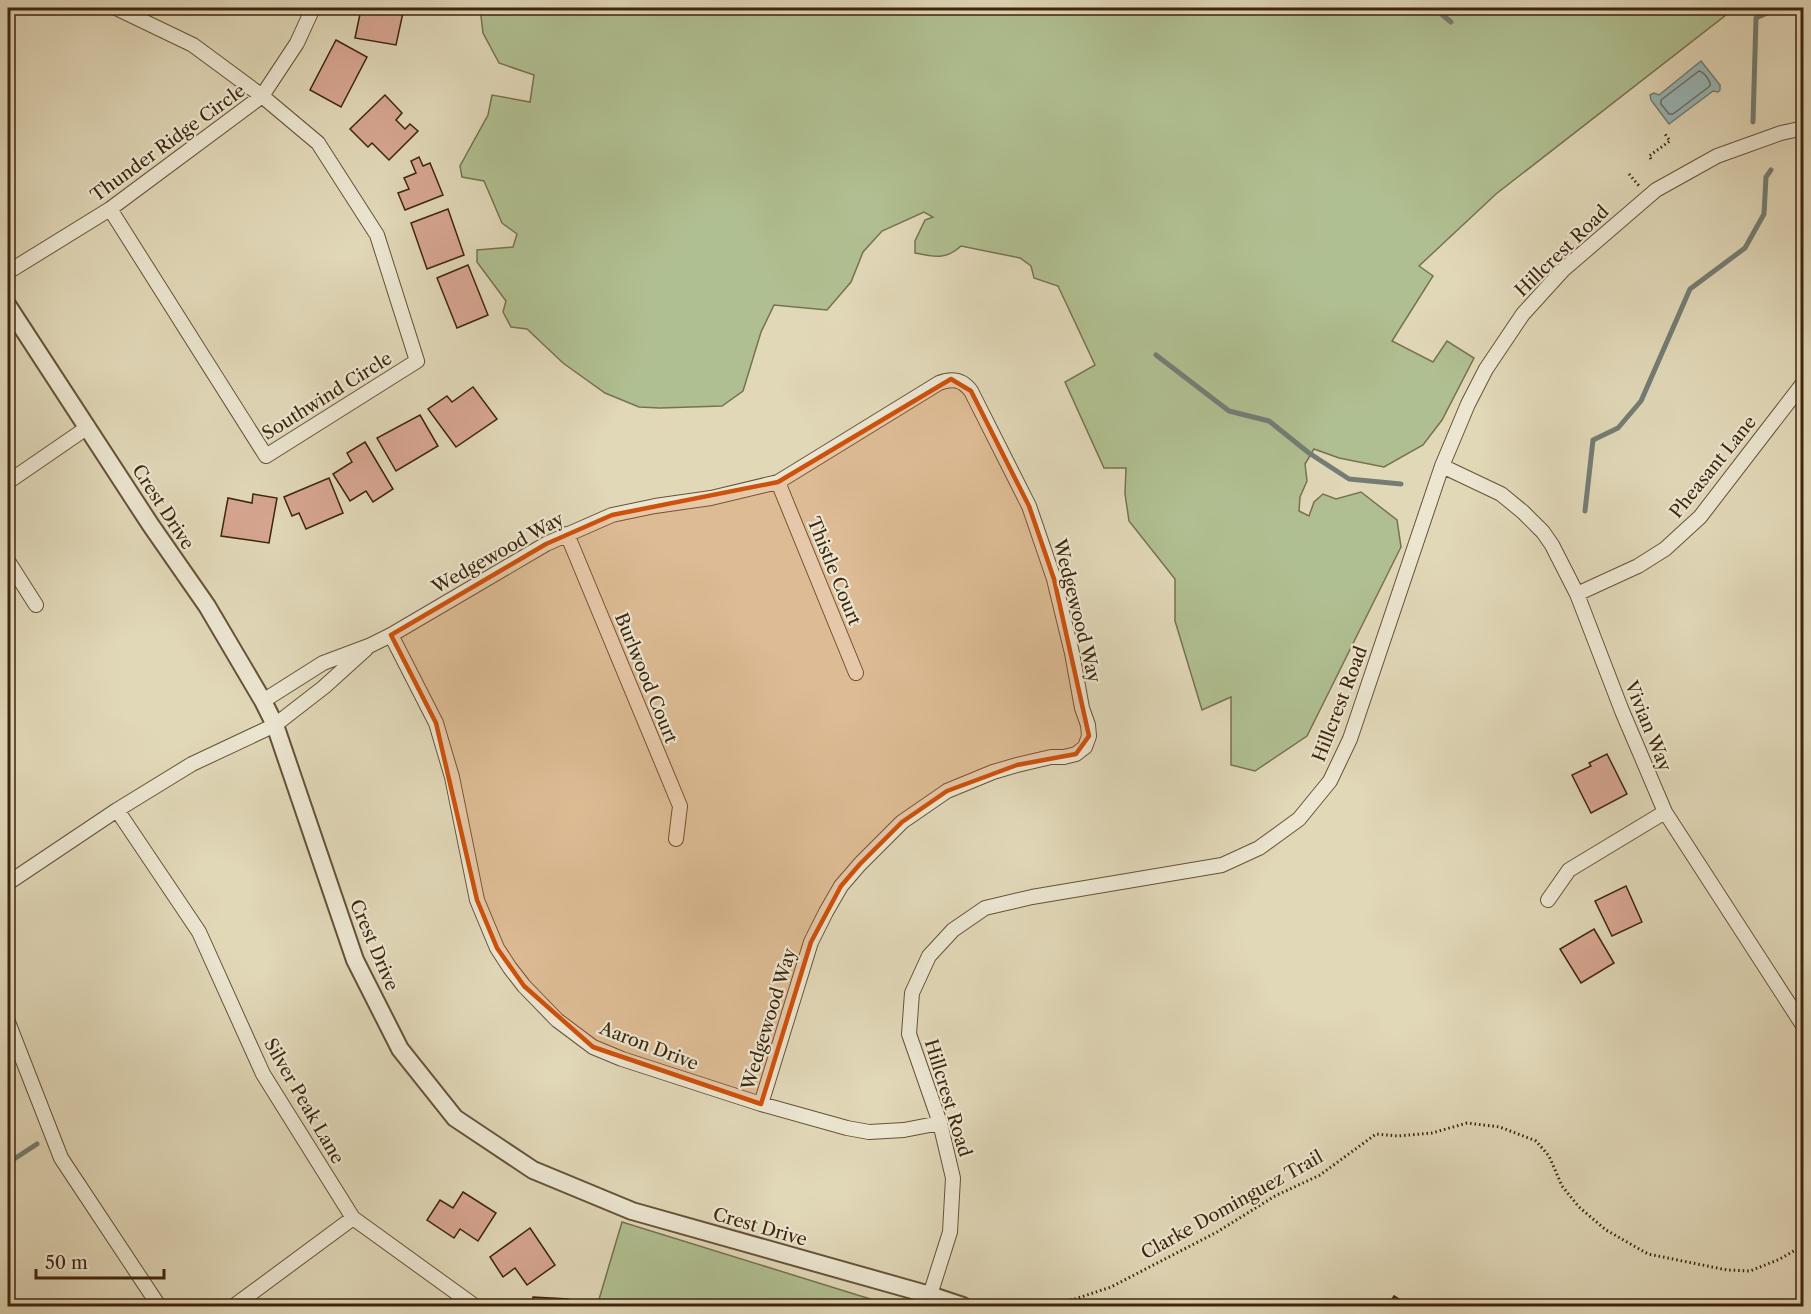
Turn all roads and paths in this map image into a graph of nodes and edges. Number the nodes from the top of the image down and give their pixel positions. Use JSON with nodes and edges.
{"nodes":[{"id":1,"x":116,"y":8,"type":"edge"},
{"id":2,"x":313,"y":8,"type":"edge"},
{"id":3,"x":1686,"y":8,"type":"edge"},
{"id":4,"x":1676,"y":9,"type":"dead end"},
{"id":5,"x":262,"y":96,"type":"junction"},
{"id":6,"x":1803,"y":128,"type":"edge"},
{"id":7,"x":1665,"y":134,"type":"dead end"},
{"id":8,"x":1652,"y":159,"type":"dead end"},
{"id":9,"x":110,"y":209,"type":"junction"},
{"id":10,"x":8,"y":272,"type":"edge"},
{"id":11,"x":8,"y":306,"type":"edge"},
{"id":12,"x":1803,"y":382,"type":"edge"},
{"id":13,"x":88,"y":427,"type":"junction"},
{"id":14,"x":1442,"y":466,"type":"junction"},
{"id":15,"x":8,"y":482,"type":"edge"},
{"id":16,"x":778,"y":482,"type":"junction"},
{"id":17,"x":567,"y":534,"type":"junction"},
{"id":18,"x":8,"y":561,"type":"edge"},
{"id":19,"x":1576,"y":594,"type":"junction"},
{"id":20,"x":36,"y":605,"type":"dead end"},
{"id":21,"x":391,"y":635,"type":"junction"},
{"id":22,"x":371,"y":645,"type":"junction"},
{"id":23,"x":324,"y":663,"type":"junction"},
{"id":24,"x":856,"y":673,"type":"dead end"},
{"id":25,"x":333,"y":680,"type":"junction"},
{"id":26,"x":263,"y":701,"type":"junction"},
{"id":27,"x":275,"y":725,"type":"junction"},
{"id":28,"x":117,"y":810,"type":"junction"},
{"id":29,"x":1665,"y":812,"type":"junction"},
{"id":30,"x":676,"y":839,"type":"dead end"},
{"id":31,"x":8,"y":883,"type":"edge"},
{"id":32,"x":1548,"y":900,"type":"dead end"},
{"id":33,"x":8,"y":1022,"type":"edge"},
{"id":34,"x":1803,"y":1027,"type":"edge"},
{"id":35,"x":761,"y":1104,"type":"junction"},
{"id":36,"x":940,"y":1123,"type":"junction"},
{"id":37,"x":353,"y":1218,"type":"junction"},
{"id":38,"x":1803,"y":1245,"type":"edge"},
{"id":39,"x":930,"y":1295,"type":"junction"},
{"id":40,"x":472,"y":1304,"type":"dead end"},
{"id":41,"x":159,"y":1306,"type":"edge"},
{"id":42,"x":234,"y":1306,"type":"edge"},
{"id":43,"x":963,"y":1306,"type":"edge"},
{"id":44,"x":1040,"y":1306,"type":"edge"}],
"edges":[{"from":1,"to":5,"type":"street"},
{"from":2,"to":5,"type":"street","name":"Thunder Ridge Circle"},
{"from":3,"to":4,"type":"path"},
{"from":5,"to":9,"type":"street","name":"Thunder Ridge Circle"},
{"from":5,"to":9,"type":"street","name":"Southwind Circle"},
{"from":6,"to":14,"type":"street","name":"Hillcrest Road"},
{"from":7,"to":8,"type":"path"},
{"from":9,"to":10,"type":"street","name":"Thunder Ridge Circle"},
{"from":11,"to":13,"type":"street","name":"Crest Drive"},
{"from":12,"to":19,"type":"street","name":"Pheasant Lane"},
{"from":13,"to":15,"type":"street"},
{"from":13,"to":26,"type":"street","name":"Crest Drive"},
{"from":14,"to":19,"type":"street","name":"Vivian Way"},
{"from":14,"to":36,"type":"street","name":"Hillcrest Road"},
{"from":16,"to":17,"type":"street","name":"Wedgewood Way"},
{"from":16,"to":24,"type":"street","name":"Thistle Court"},
{"from":16,"to":35,"type":"street","name":"Wedgewood Way"},
{"from":17,"to":21,"type":"street","name":"Wedgewood Way"},
{"from":17,"to":30,"type":"street","name":"Burlwood Court"},
{"from":18,"to":20,"type":"street"},
{"from":19,"to":29,"type":"street","name":"Vivian Way"},
{"from":21,"to":22,"type":"street","name":"Wedgewood Way"},
{"from":21,"to":35,"type":"street","name":"Aaron Drive"},
{"from":22,"to":23,"type":"street","name":"Wedgewood Way"},
{"from":22,"to":25,"type":"street","name":"Wedgewood Way"},
{"from":23,"to":25,"type":"street"},
{"from":23,"to":26,"type":"street","name":"Wedgewood Way"},
{"from":25,"to":27,"type":"street","name":"Wedgewood Way"},
{"from":26,"to":27,"type":"street","name":"Crest Drive"},
{"from":27,"to":28,"type":"street"},
{"from":27,"to":39,"type":"street","name":"Crest Drive"},
{"from":28,"to":31,"type":"street"},
{"from":28,"to":37,"type":"street","name":"Silver Peak Lane"},
{"from":29,"to":32,"type":"street"},
{"from":29,"to":34,"type":"street","name":"Vivian Way"},
{"from":33,"to":41,"type":"street"},
{"from":35,"to":36,"type":"street","name":"Aaron Drive"},
{"from":36,"to":39,"type":"street","name":"Hillcrest Road"},
{"from":37,"to":40,"type":"street"},
{"from":37,"to":42,"type":"street"},
{"from":38,"to":44,"type":"path","name":"Clarke Dominguez Trail"},
{"from":39,"to":43,"type":"street","name":"Crest Drive"}]}
